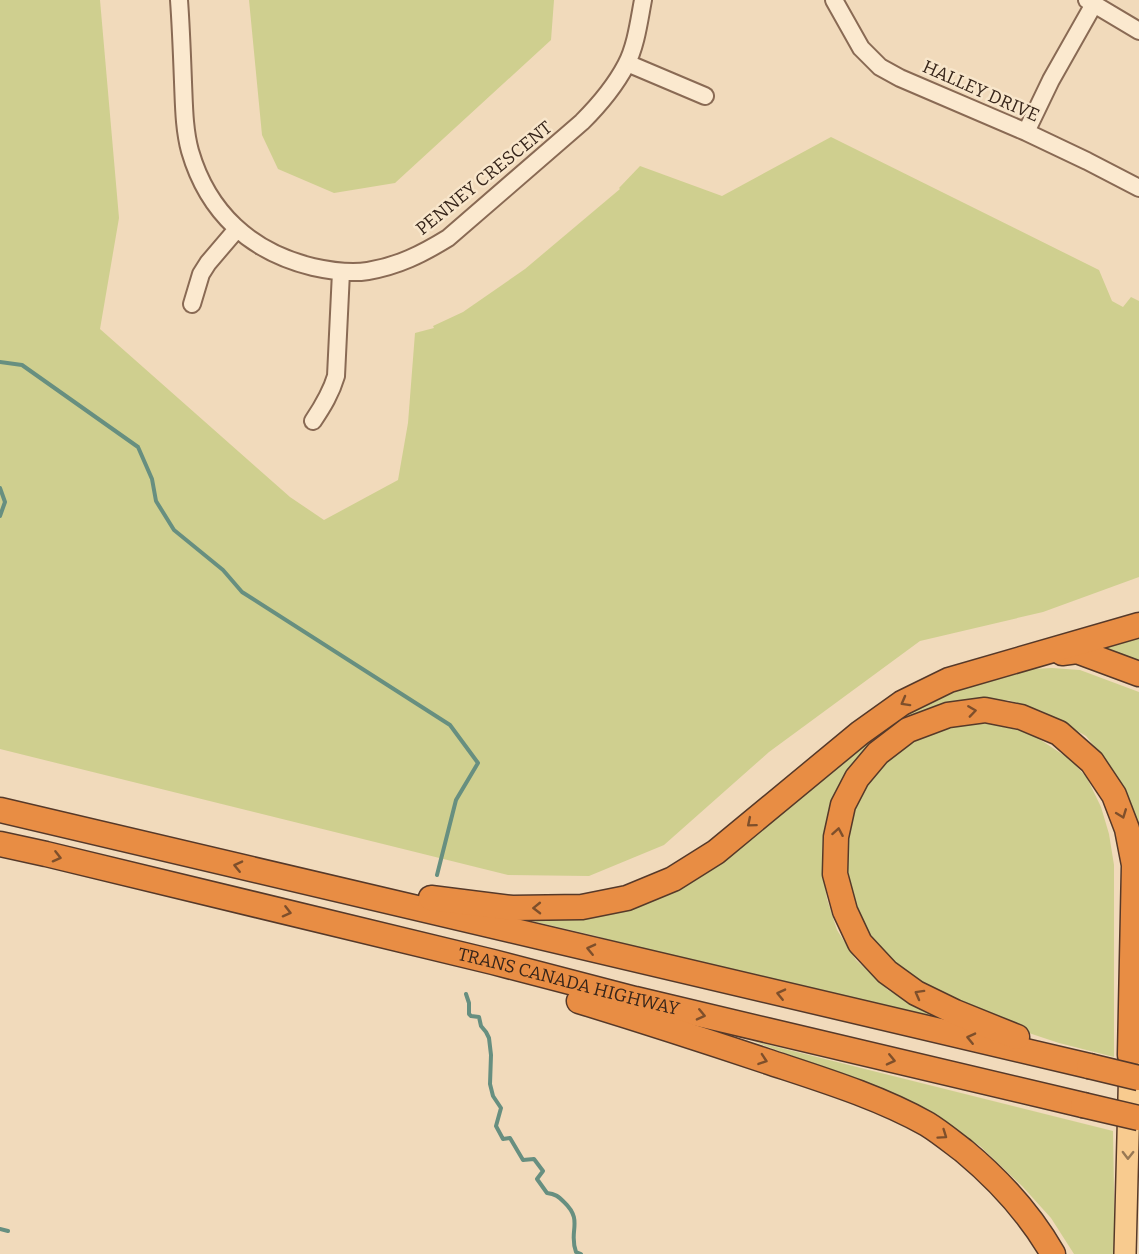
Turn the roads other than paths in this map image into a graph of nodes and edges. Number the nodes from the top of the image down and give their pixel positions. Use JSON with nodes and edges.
{"nodes":[{"id":1,"x":179,"y":0,"type":"edge"},
{"id":2,"x":642,"y":0,"type":"edge"},
{"id":3,"x":834,"y":0,"type":"edge"},
{"id":4,"x":1091,"y":2,"type":"edge"},
{"id":5,"x":1139,"y":31,"type":"edge"},
{"id":6,"x":627,"y":63,"type":"junction"},
{"id":7,"x":705,"y":96,"type":"dead end"},
{"id":8,"x":1026,"y":132,"type":"junction"},
{"id":9,"x":1139,"y":188,"type":"edge"},
{"id":10,"x":237,"y":229,"type":"junction"},
{"id":11,"x":341,"y":272,"type":"junction"},
{"id":12,"x":192,"y":304,"type":"dead end"},
{"id":13,"x":313,"y":421,"type":"dead end"},
{"id":14,"x":1139,"y":625,"type":"edge"},
{"id":15,"x":1025,"y":658,"type":"junction"},
{"id":16,"x":1139,"y":674,"type":"edge"},
{"id":17,"x":0,"y":810,"type":"edge"},
{"id":18,"x":0,"y":844,"type":"edge"},
{"id":19,"x":269,"y":873,"type":"junction"},
{"id":20,"x":493,"y":962,"type":"junction"},
{"id":21,"x":1139,"y":990,"type":"edge"},
{"id":22,"x":1130,"y":1055,"type":"junction"},
{"id":23,"x":1089,"y":1066,"type":"junction"},
{"id":24,"x":1139,"y":1077,"type":"edge"},
{"id":25,"x":1139,"y":1118,"type":"edge"},
{"id":26,"x":1053,"y":1254,"type":"edge"},
{"id":27,"x":1125,"y":1254,"type":"edge"}],
"edges":[{"from":1,"to":10,"type":"street","name":"PENNEY CRESCENT"},
{"from":2,"to":6,"type":"street","name":"PENNEY CRESCENT"},
{"from":3,"to":8,"type":"street","name":"HALLEY DRIVE"},
{"from":4,"to":5,"type":"street"},
{"from":4,"to":8,"type":"street"},
{"from":6,"to":7,"type":"street"},
{"from":6,"to":11,"type":"street","name":"PENNEY CRESCENT"},
{"from":8,"to":9,"type":"street","name":"HALLEY DRIVE"},
{"from":10,"to":11,"type":"street","name":"PENNEY CRESCENT"},
{"from":10,"to":12,"type":"street"},
{"from":11,"to":13,"type":"street"},
{"from":14,"to":15,"type":"highway"},
{"from":15,"to":16,"type":"highway"},
{"from":15,"to":19,"type":"highway","one_way":true},
{"from":19,"to":17,"type":"highway","name":"TRANS CANADA HIGHWAY","one_way":true},
{"from":18,"to":20,"type":"highway","name":"TRANS CANADA HIGHWAY","one_way":true},
{"from":23,"to":19,"type":"highway","name":"TRANS CANADA HIGHWAY","one_way":true},
{"from":20,"to":25,"type":"highway","name":"TRANS CANADA HIGHWAY","one_way":true,"bridge":true},
{"from":20,"to":26,"type":"highway","one_way":true},
{"from":21,"to":22,"type":"main road"},
{"from":23,"to":22,"type":"highway","one_way":true},
{"from":22,"to":27,"type":"main road","one_way":true},
{"from":23,"to":24,"type":"highway","name":"TRANS CANADA HIGHWAY","bridge":true}]}
